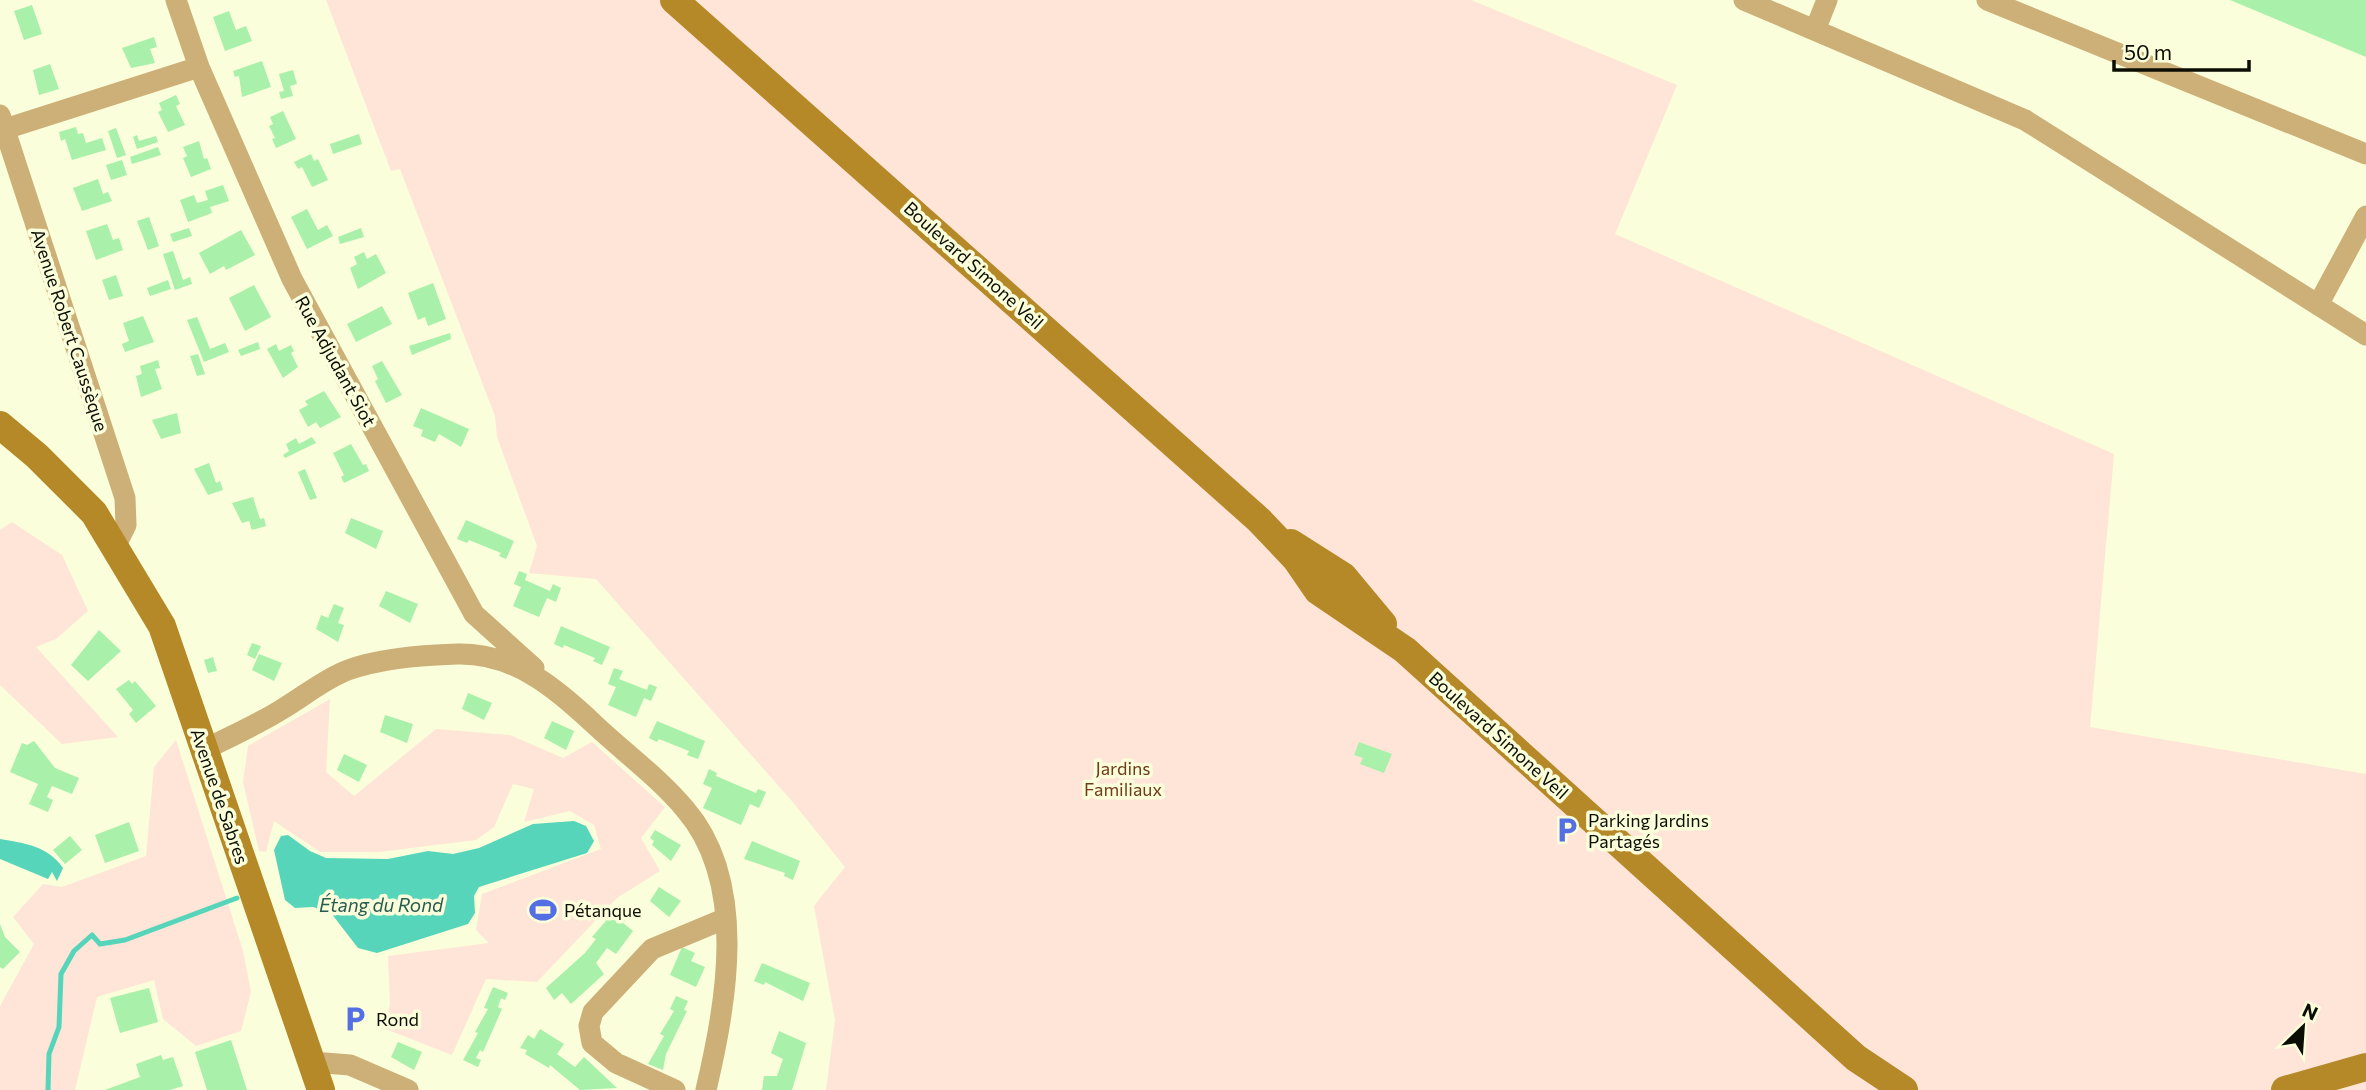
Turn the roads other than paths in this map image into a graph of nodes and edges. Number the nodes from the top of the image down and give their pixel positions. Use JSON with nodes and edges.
{"nodes":[{"id":1,"x":176,"y":0,"type":"edge"},
{"id":2,"x":1744,"y":0,"type":"edge"},
{"id":3,"x":1827,"y":0,"type":"edge"},
{"id":4,"x":1987,"y":0,"type":"edge"},
{"id":5,"x":681,"y":3,"type":"edge"},
{"id":6,"x":1815,"y":30,"type":"junction"},
{"id":7,"x":199,"y":67,"type":"junction"},
{"id":8,"x":2,"y":122,"type":"edge"},
{"id":9,"x":2366,"y":154,"type":"edge"},
{"id":10,"x":2366,"y":216,"type":"edge"},
{"id":11,"x":2318,"y":304,"type":"junction"},
{"id":12,"x":2366,"y":335,"type":"edge"},
{"id":13,"x":0,"y":425,"type":"edge"},
{"id":14,"x":116,"y":545,"type":"junction"},
{"id":15,"x":553,"y":686,"type":"junction"},
{"id":16,"x":204,"y":750,"type":"junction"},
{"id":17,"x":724,"y":919,"type":"junction"},
{"id":18,"x":1812,"y":1016,"type":"junction"},
{"id":19,"x":312,"y":1062,"type":"junction"},
{"id":20,"x":2366,"y":1067,"type":"edge"},
{"id":21,"x":321,"y":1090,"type":"edge"},
{"id":22,"x":408,"y":1090,"type":"edge"},
{"id":23,"x":675,"y":1090,"type":"edge"},
{"id":24,"x":706,"y":1090,"type":"edge"},
{"id":25,"x":1904,"y":1090,"type":"edge"},
{"id":26,"x":1927,"y":1090,"type":"edge"},
{"id":27,"x":2285,"y":1090,"type":"edge"}],
"edges":[{"from":1,"to":7,"type":"street","name":"Rue Adjudant Siot"},
{"from":2,"to":6,"type":"street"},
{"from":3,"to":6,"type":"street"},
{"from":4,"to":9,"type":"street"},
{"from":5,"to":18,"type":"main road","name":"Boulevard Simone Veil"},
{"from":6,"to":11,"type":"street"},
{"from":7,"to":8,"type":"street"},
{"from":7,"to":15,"type":"street","name":"Rue Adjudant Siot"},
{"from":8,"to":14,"type":"street","name":"Avenue Robert Caussèque"},
{"from":10,"to":11,"type":"street"},
{"from":11,"to":12,"type":"street"},
{"from":13,"to":14,"type":"main road","name":"Avenue de Sabres"},
{"from":14,"to":16,"type":"main road","name":"Avenue de Sabres"},
{"from":15,"to":16,"type":"street"},
{"from":15,"to":17,"type":"street"},
{"from":16,"to":19,"type":"main road","name":"Avenue de Sabres"},
{"from":17,"to":23,"type":"street"},
{"from":17,"to":24,"type":"street"},
{"from":18,"to":25,"type":"main road","name":"Boulevard Simone Veil"},
{"from":18,"to":26,"type":"main road","name":"Boulevard Simone Veil"},
{"from":19,"to":21,"type":"main road","name":"Avenue de Sabres"},
{"from":19,"to":22,"type":"street"},
{"from":20,"to":27,"type":"main road"}]}
